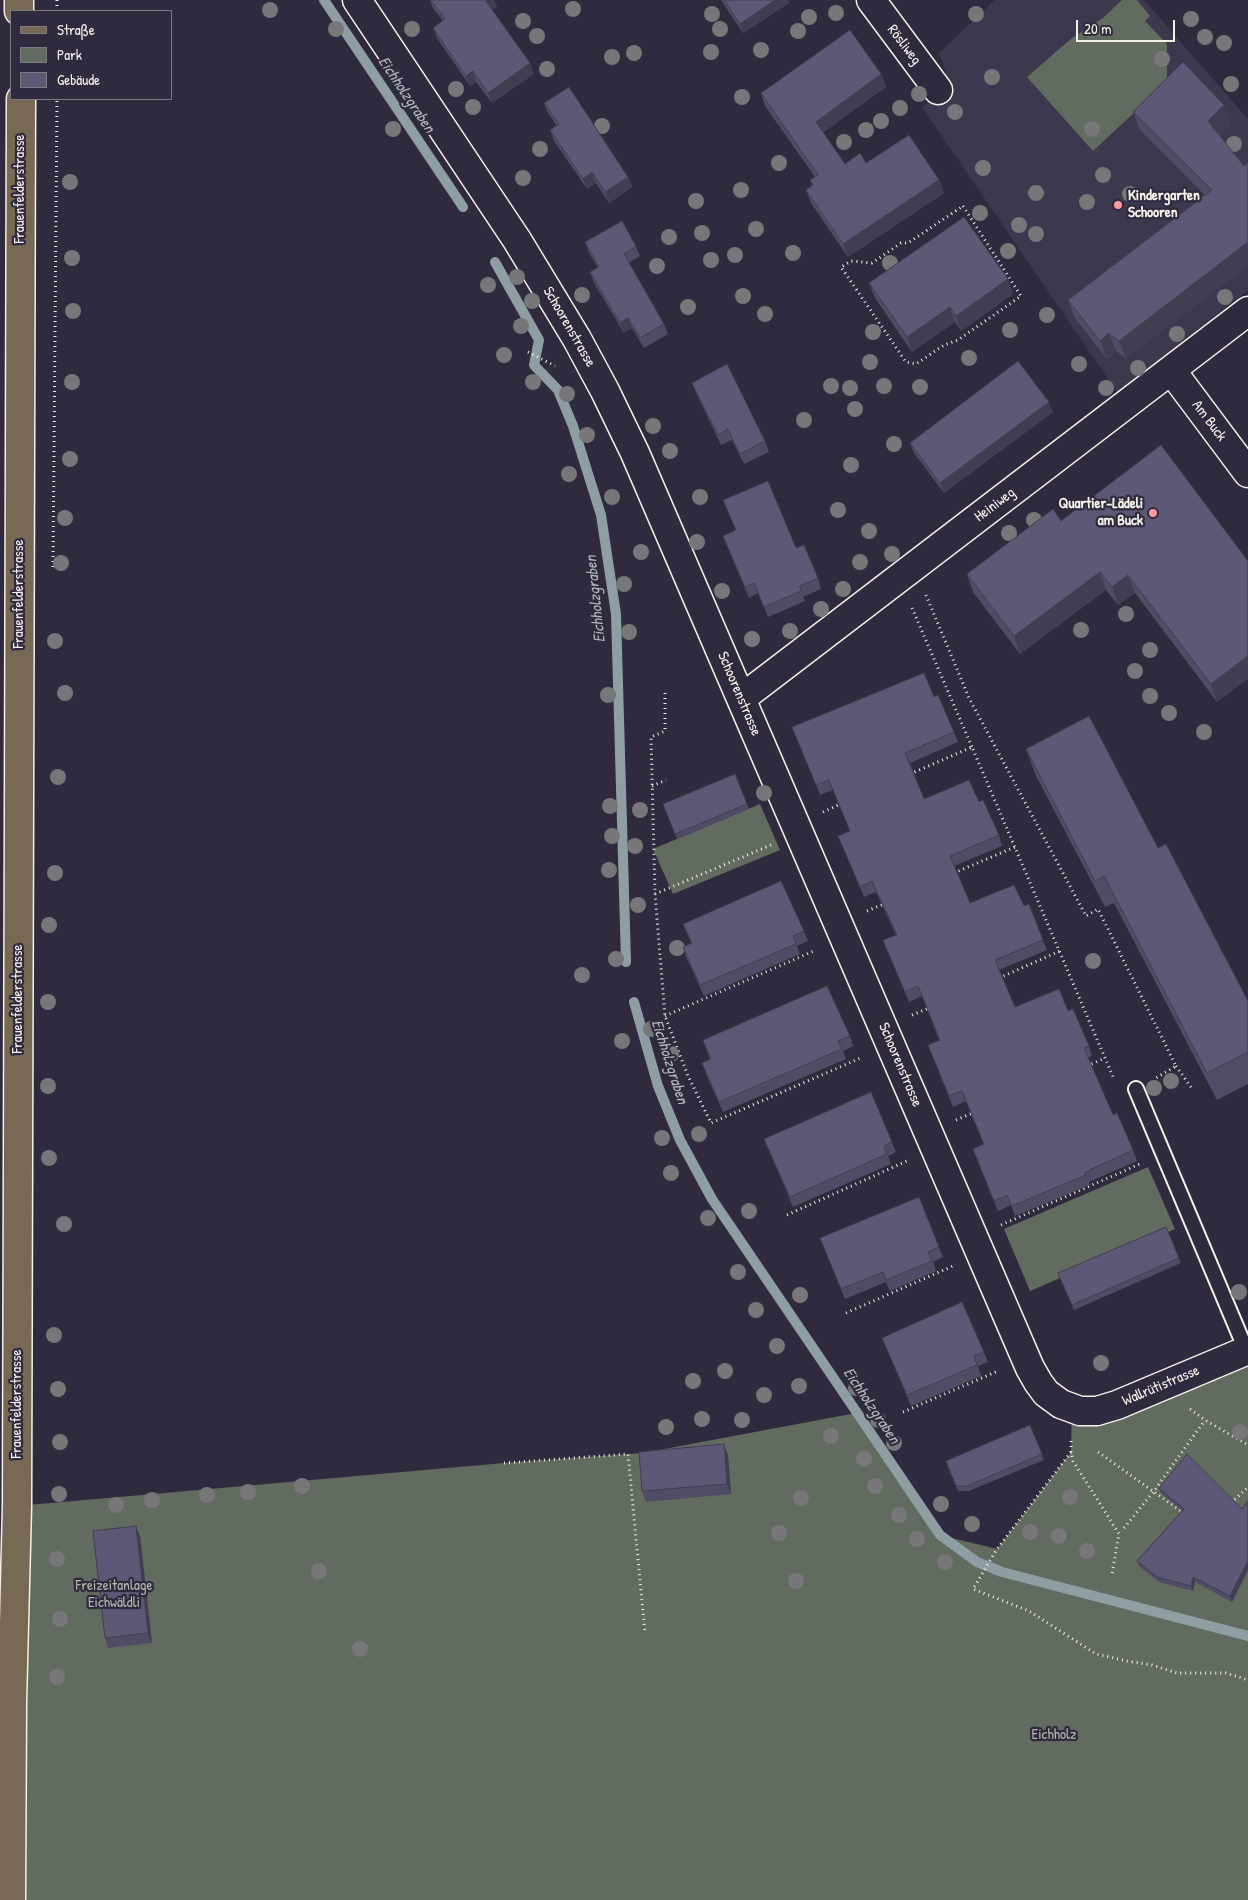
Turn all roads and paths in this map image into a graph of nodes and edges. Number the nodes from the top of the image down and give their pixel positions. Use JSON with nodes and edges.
{"nodes":[{"id":1,"x":357,"y":0,"type":"edge"},
{"id":2,"x":871,"y":0,"type":"edge"},
{"id":3,"x":938,"y":90,"type":"dead end"},
{"id":4,"x":20,"y":100,"type":"edge"},
{"id":5,"x":1248,"y":311,"type":"edge"},
{"id":6,"x":528,"y":352,"type":"dead end"},
{"id":7,"x":906,"y":362,"type":"joint"},
{"id":8,"x":561,"y":370,"type":"dead end"},
{"id":9,"x":1171,"y":370,"type":"junction"},
{"id":10,"x":1248,"y":473,"type":"edge"},
{"id":11,"x":923,"y":587,"type":"dead end"},
{"id":12,"x":912,"y":607,"type":"dead end"},
{"id":13,"x":665,"y":693,"type":"dead end"},
{"id":14,"x":742,"y":698,"type":"junction"},
{"id":15,"x":972,"y":747,"type":"junction"},
{"id":16,"x":902,"y":778,"type":"edge"},
{"id":17,"x":666,"y":780,"type":"dead end"},
{"id":18,"x":652,"y":786,"type":"junction"},
{"id":19,"x":848,"y":801,"type":"edge"},
{"id":20,"x":797,"y":829,"type":"junction"},
{"id":21,"x":1015,"y":847,"type":"junction"},
{"id":22,"x":953,"y":874,"type":"edge"},
{"id":23,"x":655,"y":894,"type":"junction"},
{"id":24,"x":892,"y":900,"type":"edge"},
{"id":25,"x":842,"y":930,"type":"junction"},
{"id":26,"x":1060,"y":951,"type":"junction"},
{"id":27,"x":998,"y":978,"type":"edge"},
{"id":28,"x":937,"y":1005,"type":"edge"},
{"id":29,"x":665,"y":1016,"type":"junction"},
{"id":30,"x":888,"y":1036,"type":"junction"},
{"id":31,"x":1105,"y":1058,"type":"junction"},
{"id":32,"x":1176,"y":1066,"type":"junction"},
{"id":33,"x":1079,"y":1069,"type":"edge"},
{"id":34,"x":1116,"y":1083,"type":"dead end"},
{"id":35,"x":1136,"y":1089,"type":"joint"},
{"id":36,"x":1193,"y":1090,"type":"edge"},
{"id":37,"x":982,"y":1110,"type":"edge"},
{"id":38,"x":933,"y":1140,"type":"junction"},
{"id":39,"x":1149,"y":1160,"type":"dead end"},
{"id":40,"x":787,"y":1215,"type":"dead end"},
{"id":41,"x":978,"y":1245,"type":"junction"},
{"id":42,"x":846,"y":1313,"type":"dead end"},
{"id":43,"x":1247,"y":1350,"type":"edge"},
{"id":44,"x":1026,"y":1358,"type":"junction"},
{"id":45,"x":1163,"y":1385,"type":"junction"},
{"id":46,"x":1072,"y":1409,"type":"joint"},
{"id":47,"x":903,"y":1412,"type":"dead end"},
{"id":48,"x":1205,"y":1420,"type":"junction"},
{"id":49,"x":1248,"y":1445,"type":"edge"},
{"id":50,"x":1098,"y":1452,"type":"dead end"},
{"id":51,"x":504,"y":1463,"type":"dead end"},
{"id":52,"x":1248,"y":1487,"type":"edge"},
{"id":53,"x":1154,"y":1492,"type":"junction"},
{"id":54,"x":1229,"y":1505,"type":"edge"},
{"id":55,"x":1190,"y":1518,"type":"edge"},
{"id":56,"x":1124,"y":1528,"type":"dead end"},
{"id":57,"x":1112,"y":1574,"type":"dead end"},
{"id":58,"x":645,"y":1633,"type":"dead end"},
{"id":59,"x":1248,"y":1680,"type":"edge"},
{"id":60,"x":11,"y":1900,"type":"edge"}],
"edges":[{"from":1,"to":14,"type":"street","name":"Schoorenstrasse"},
{"from":2,"to":3,"type":"street","name":"Rösliweg"},
{"from":4,"to":60,"type":"main road","name":"Frauenfelderstrasse"},
{"from":5,"to":9,"type":"street","name":"Heiniweg"},
{"from":6,"to":8,"type":"path"},
{"from":7,"to":7,"type":"path"},
{"from":9,"to":10,"type":"street","name":"Am Buck"},
{"from":9,"to":14,"type":"street","name":"Heiniweg"},
{"from":11,"to":32,"type":"path"},
{"from":12,"to":15,"type":"path"},
{"from":13,"to":18,"type":"path"},
{"from":14,"to":20,"type":"street","name":"Schoorenstrasse"},
{"from":15,"to":16,"type":"path"},
{"from":15,"to":21,"type":"path"},
{"from":17,"to":18,"type":"path"},
{"from":18,"to":23,"type":"path"},
{"from":19,"to":20,"type":"path"},
{"from":20,"to":23,"type":"path"},
{"from":20,"to":25,"type":"street","name":"Schoorenstrasse"},
{"from":21,"to":22,"type":"path"},
{"from":21,"to":26,"type":"path"},
{"from":23,"to":29,"type":"path"},
{"from":24,"to":25,"type":"path"},
{"from":25,"to":29,"type":"path"},
{"from":25,"to":30,"type":"street","name":"Schoorenstrasse"},
{"from":26,"to":27,"type":"path"},
{"from":26,"to":31,"type":"path"},
{"from":28,"to":30,"type":"path"},
{"from":29,"to":30,"type":"path"},
{"from":30,"to":38,"type":"street","name":"Schoorenstrasse"},
{"from":31,"to":33,"type":"path"},
{"from":31,"to":34,"type":"path"},
{"from":32,"to":35,"type":"path"},
{"from":32,"to":36,"type":"path"},
{"from":35,"to":43,"type":"lane"},
{"from":37,"to":38,"type":"path"},
{"from":38,"to":40,"type":"path"},
{"from":38,"to":41,"type":"street","name":"Schoorenstrasse"},
{"from":39,"to":41,"type":"path"},
{"from":41,"to":42,"type":"path"},
{"from":41,"to":44,"type":"street","name":"Schoorenstrasse"},
{"from":43,"to":45,"type":"street","name":"Wallrütistrasse"},
{"from":44,"to":46,"type":"street","name":"Schoorenstrasse"},
{"from":44,"to":47,"type":"path"},
{"from":45,"to":46,"type":"street","name":"Wallrütistrasse"},
{"from":45,"to":48,"type":"path"},
{"from":48,"to":49,"type":"path"},
{"from":48,"to":53,"type":"path"},
{"from":50,"to":53,"type":"path"},
{"from":51,"to":58,"type":"path"},
{"from":52,"to":54,"type":"path"},
{"from":53,"to":55,"type":"path"},
{"from":53,"to":56,"type":"path"},
{"from":57,"to":59,"type":"path"}]}
